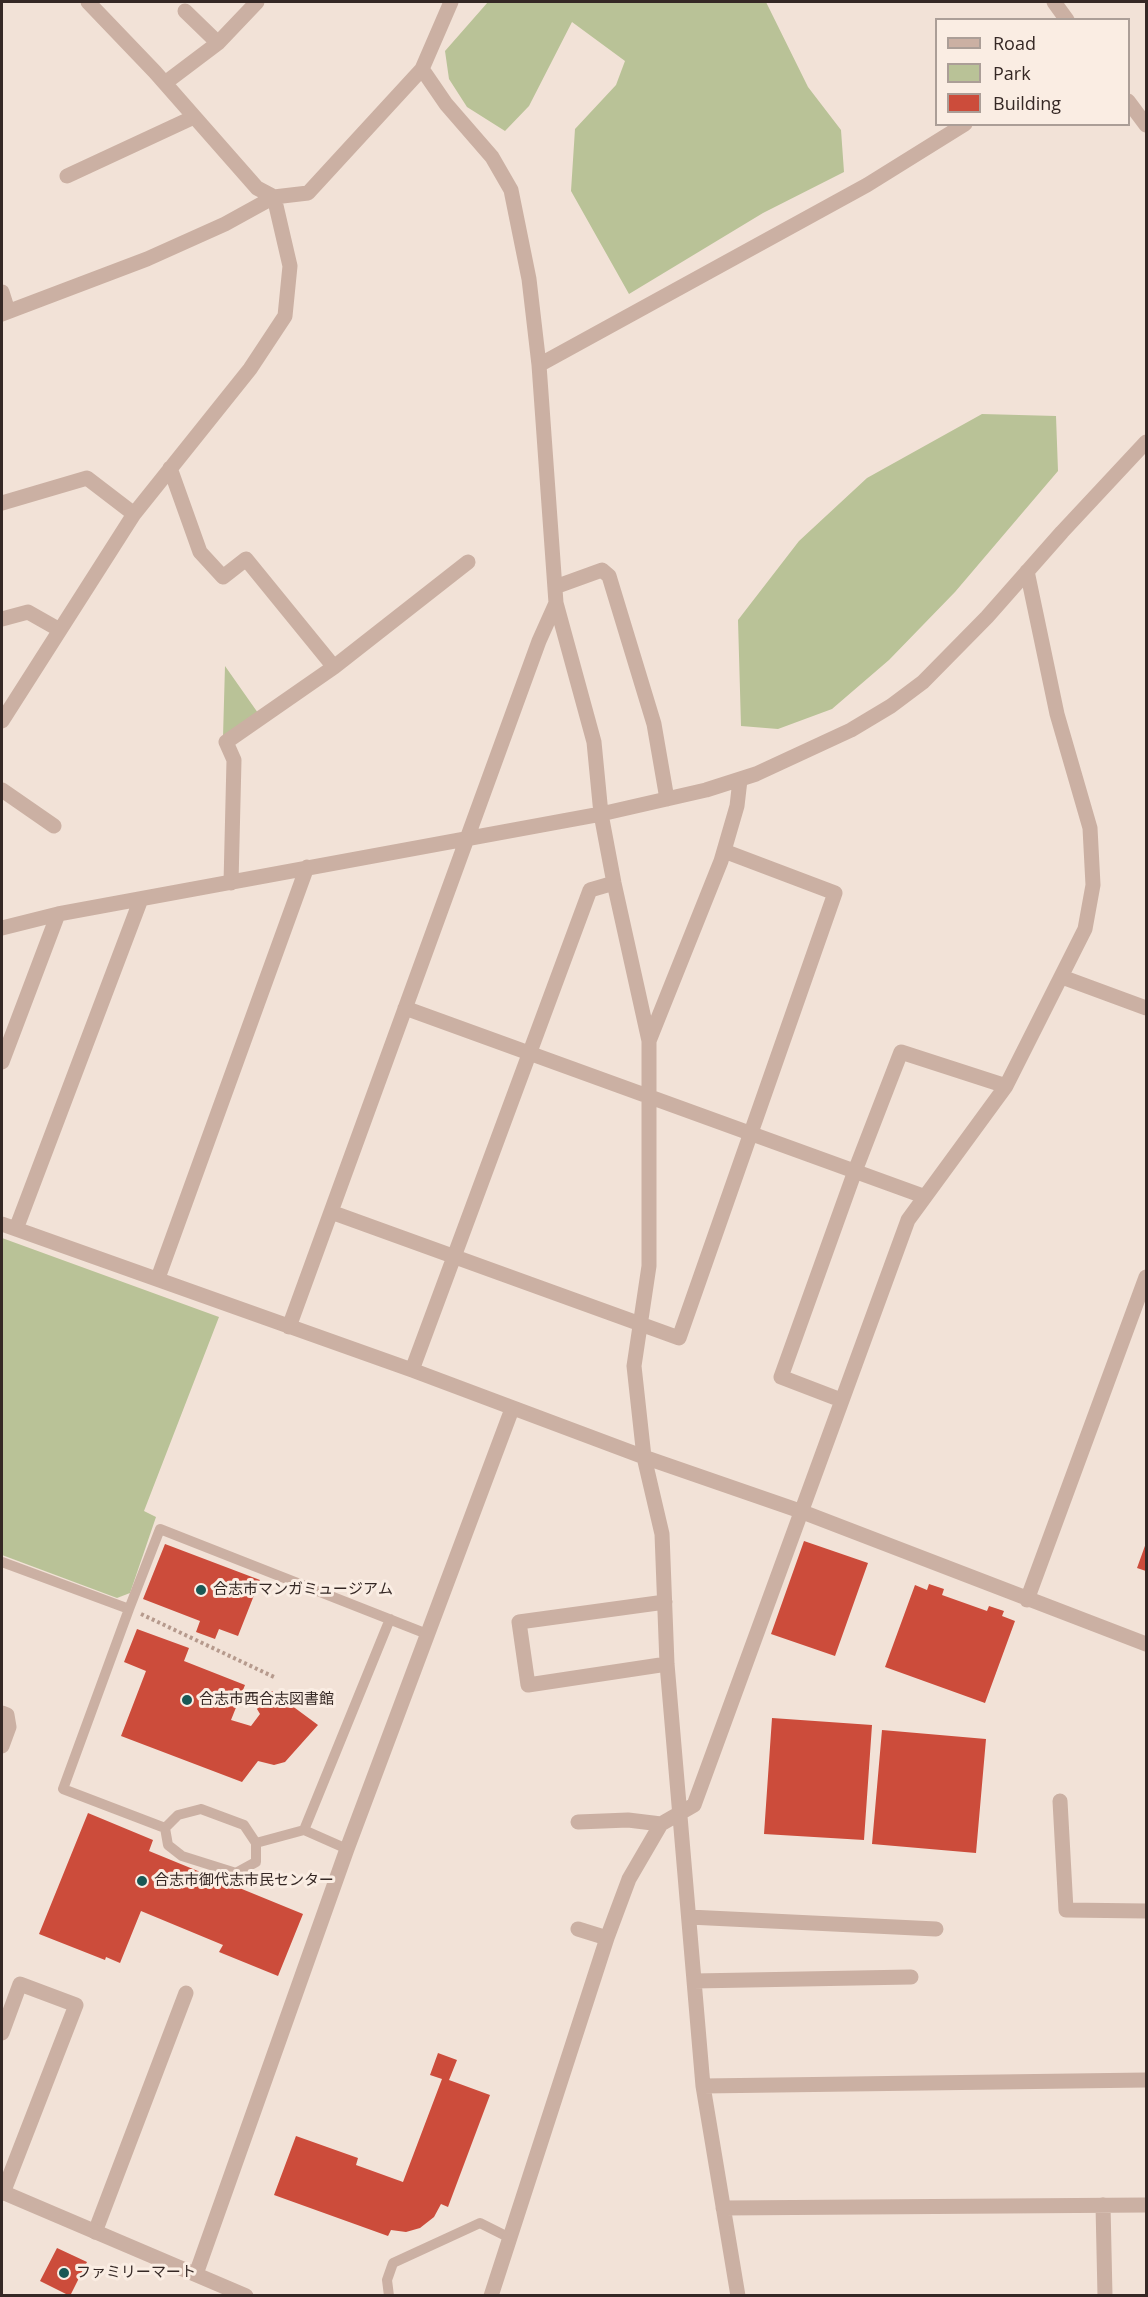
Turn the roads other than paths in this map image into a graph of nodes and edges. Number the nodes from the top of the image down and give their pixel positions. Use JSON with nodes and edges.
{"nodes":[{"id":1,"x":88,"y":2,"type":"edge"},
{"id":2,"x":257,"y":2,"type":"edge"},
{"id":3,"x":451,"y":2,"type":"edge"},
{"id":4,"x":1054,"y":2,"type":"edge"},
{"id":5,"x":185,"y":11,"type":"dead end"},
{"id":6,"x":1065,"y":18,"type":"edge"},
{"id":7,"x":218,"y":43,"type":"junction"},
{"id":8,"x":422,"y":69,"type":"junction"},
{"id":9,"x":165,"y":83,"type":"junction"},
{"id":10,"x":1130,"y":104,"type":"edge"},
{"id":11,"x":194,"y":117,"type":"junction"},
{"id":12,"x":1146,"y":125,"type":"edge"},
{"id":13,"x":962,"y":126,"type":"edge"},
{"id":14,"x":68,"y":176,"type":"dead end"},
{"id":15,"x":274,"y":197,"type":"junction"},
{"id":16,"x":2,"y":292,"type":"edge"},
{"id":17,"x":5,"y":312,"type":"edge"},
{"id":18,"x":539,"y":365,"type":"junction"},
{"id":19,"x":1146,"y":442,"type":"edge"},
{"id":20,"x":171,"y":468,"type":"junction"},
{"id":21,"x":2,"y":503,"type":"edge"},
{"id":22,"x":134,"y":514,"type":"junction"},
{"id":23,"x":468,"y":562,"type":"dead end"},
{"id":24,"x":1027,"y":571,"type":"junction"},
{"id":25,"x":555,"y":587,"type":"junction"},
{"id":26,"x":556,"y":603,"type":"junction"},
{"id":27,"x":2,"y":619,"type":"edge"},
{"id":28,"x":58,"y":629,"type":"junction"},
{"id":29,"x":334,"y":667,"type":"junction"},
{"id":30,"x":2,"y":721,"type":"edge"},
{"id":31,"x":740,"y":780,"type":"junction"},
{"id":32,"x":2,"y":790,"type":"edge"},
{"id":33,"x":667,"y":799,"type":"junction"},
{"id":34,"x":602,"y":814,"type":"junction"},
{"id":35,"x":54,"y":826,"type":"dead end"},
{"id":36,"x":466,"y":839,"type":"junction"},
{"id":37,"x":724,"y":851,"type":"junction"},
{"id":38,"x":307,"y":867,"type":"junction"},
{"id":39,"x":231,"y":883,"type":"junction"},
{"id":40,"x":614,"y":883,"type":"junction"},
{"id":41,"x":141,"y":899,"type":"junction"},
{"id":42,"x":58,"y":914,"type":"junction"},
{"id":43,"x":2,"y":928,"type":"edge"},
{"id":44,"x":1062,"y":977,"type":"junction"},
{"id":45,"x":405,"y":1008,"type":"junction"},
{"id":46,"x":1146,"y":1008,"type":"edge"},
{"id":47,"x":649,"y":1041,"type":"junction"},
{"id":48,"x":530,"y":1052,"type":"junction"},
{"id":49,"x":2,"y":1062,"type":"edge"},
{"id":50,"x":1006,"y":1086,"type":"junction"},
{"id":51,"x":649,"y":1095,"type":"junction"},
{"id":52,"x":751,"y":1134,"type":"junction"},
{"id":53,"x":855,"y":1171,"type":"junction"},
{"id":54,"x":924,"y":1196,"type":"junction"},
{"id":55,"x":331,"y":1212,"type":"junction"},
{"id":56,"x":9,"y":1226,"type":"edge"},
{"id":57,"x":454,"y":1257,"type":"junction"},
{"id":58,"x":1146,"y":1277,"type":"edge"},
{"id":59,"x":158,"y":1278,"type":"junction"},
{"id":60,"x":639,"y":1324,"type":"junction"},
{"id":61,"x":289,"y":1327,"type":"junction"},
{"id":62,"x":412,"y":1370,"type":"junction"},
{"id":63,"x":841,"y":1400,"type":"junction"},
{"id":64,"x":512,"y":1409,"type":"junction"},
{"id":65,"x":644,"y":1457,"type":"junction"},
{"id":66,"x":800,"y":1511,"type":"junction"},
{"id":67,"x":2,"y":1562,"type":"edge"},
{"id":68,"x":1027,"y":1600,"type":"junction"},
{"id":69,"x":665,"y":1602,"type":"junction"},
{"id":70,"x":129,"y":1609,"type":"junction"},
{"id":71,"x":390,"y":1619,"type":"junction"},
{"id":72,"x":427,"y":1634,"type":"junction"},
{"id":73,"x":1146,"y":1644,"type":"edge"},
{"id":74,"x":667,"y":1664,"type":"junction"},
{"id":75,"x":2,"y":1713,"type":"edge"},
{"id":76,"x":2,"y":1746,"type":"edge"},
{"id":77,"x":1060,"y":1801,"type":"dead end"},
{"id":78,"x":681,"y":1812,"type":"junction"},
{"id":79,"x":578,"y":1822,"type":"dead end"},
{"id":80,"x":661,"y":1824,"type":"junction"},
{"id":81,"x":165,"y":1828,"type":"junction"},
{"id":82,"x":304,"y":1830,"type":"junction"},
{"id":83,"x":256,"y":1843,"type":"junction"},
{"id":84,"x":347,"y":1849,"type":"junction"},
{"id":85,"x":1146,"y":1911,"type":"edge"},
{"id":86,"x":689,"y":1917,"type":"junction"},
{"id":87,"x":578,"y":1929,"type":"dead end"},
{"id":88,"x":936,"y":1929,"type":"dead end"},
{"id":89,"x":607,"y":1938,"type":"junction"},
{"id":90,"x":911,"y":1977,"type":"dead end"},
{"id":91,"x":694,"y":1981,"type":"junction"},
{"id":92,"x":186,"y":1993,"type":"dead end"},
{"id":93,"x":2,"y":2033,"type":"edge"},
{"id":94,"x":1146,"y":2080,"type":"edge"},
{"id":95,"x":704,"y":2086,"type":"junction"},
{"id":96,"x":2,"y":2193,"type":"edge"},
{"id":97,"x":1103,"y":2205,"type":"junction"},
{"id":98,"x":1146,"y":2205,"type":"edge"},
{"id":99,"x":723,"y":2208,"type":"junction"},
{"id":100,"x":95,"y":2232,"type":"junction"},
{"id":101,"x":510,"y":2238,"type":"junction"},
{"id":102,"x":196,"y":2274,"type":"junction"},
{"id":103,"x":246,"y":2295,"type":"edge"},
{"id":104,"x":389,"y":2295,"type":"edge"},
{"id":105,"x":491,"y":2295,"type":"edge"},
{"id":106,"x":738,"y":2295,"type":"edge"},
{"id":107,"x":1105,"y":2295,"type":"edge"}],
"edges":[{"from":1,"to":9,"type":"street"},
{"from":2,"to":7,"type":"street"},
{"from":3,"to":8,"type":"street"},
{"from":4,"to":6,"type":"street"},
{"from":5,"to":7,"type":"street"},
{"from":7,"to":9,"type":"street"},
{"from":8,"to":15,"type":"street"},
{"from":8,"to":18,"type":"street"},
{"from":9,"to":11,"type":"street"},
{"from":10,"to":12,"type":"street"},
{"from":11,"to":14,"type":"street"},
{"from":11,"to":15,"type":"street"},
{"from":13,"to":18,"type":"street"},
{"from":15,"to":17,"type":"street"},
{"from":15,"to":20,"type":"street"},
{"from":16,"to":17,"type":"street"},
{"from":18,"to":25,"type":"street"},
{"from":19,"to":24,"type":"street"},
{"from":20,"to":22,"type":"street"},
{"from":20,"to":29,"type":"street"},
{"from":21,"to":22,"type":"street"},
{"from":22,"to":28,"type":"street"},
{"from":23,"to":29,"type":"street"},
{"from":24,"to":31,"type":"street"},
{"from":24,"to":44,"type":"street"},
{"from":25,"to":26,"type":"street"},
{"from":25,"to":33,"type":"street"},
{"from":26,"to":34,"type":"street"},
{"from":26,"to":36,"type":"street"},
{"from":27,"to":28,"type":"street"},
{"from":28,"to":30,"type":"street"},
{"from":29,"to":39,"type":"street"},
{"from":31,"to":33,"type":"street"},
{"from":31,"to":37,"type":"street"},
{"from":32,"to":35,"type":"street"},
{"from":33,"to":34,"type":"street"},
{"from":34,"to":36,"type":"street"},
{"from":34,"to":40,"type":"street"},
{"from":36,"to":38,"type":"street"},
{"from":36,"to":45,"type":"street"},
{"from":37,"to":47,"type":"street"},
{"from":37,"to":52,"type":"street"},
{"from":38,"to":39,"type":"street"},
{"from":38,"to":59,"type":"street"},
{"from":39,"to":41,"type":"street"},
{"from":40,"to":47,"type":"street"},
{"from":40,"to":48,"type":"street"},
{"from":41,"to":42,"type":"street"},
{"from":41,"to":56,"type":"street"},
{"from":42,"to":43,"type":"street"},
{"from":42,"to":49,"type":"street"},
{"from":44,"to":46,"type":"street"},
{"from":44,"to":50,"type":"street"},
{"from":45,"to":48,"type":"street"},
{"from":45,"to":55,"type":"street"},
{"from":47,"to":51,"type":"street"},
{"from":48,"to":51,"type":"street"},
{"from":48,"to":57,"type":"street"},
{"from":50,"to":53,"type":"street"},
{"from":50,"to":54,"type":"street"},
{"from":51,"to":52,"type":"street"},
{"from":51,"to":60,"type":"street"},
{"from":52,"to":53,"type":"street"},
{"from":52,"to":60,"type":"street"},
{"from":53,"to":54,"type":"street"},
{"from":53,"to":63,"type":"street"},
{"from":54,"to":63,"type":"street"},
{"from":55,"to":57,"type":"street"},
{"from":55,"to":61,"type":"street"},
{"from":56,"to":59,"type":"street"},
{"from":57,"to":60,"type":"street"},
{"from":57,"to":62,"type":"street"},
{"from":58,"to":68,"type":"street"},
{"from":59,"to":61,"type":"street"},
{"from":60,"to":65,"type":"street"},
{"from":61,"to":62,"type":"street"},
{"from":62,"to":64,"type":"street"},
{"from":63,"to":66,"type":"street"},
{"from":64,"to":65,"type":"street"},
{"from":64,"to":72,"type":"street"},
{"from":65,"to":66,"type":"street"},
{"from":65,"to":69,"type":"street"},
{"from":66,"to":68,"type":"street"},
{"from":66,"to":78,"type":"street"},
{"from":67,"to":70,"type":"lane"},
{"from":68,"to":73,"type":"street"},
{"from":69,"to":74,"type":"street"},
{"from":69,"to":74,"type":"street"},
{"from":70,"to":71,"type":"lane"},
{"from":70,"to":81,"type":"lane"},
{"from":71,"to":72,"type":"lane"},
{"from":71,"to":82,"type":"lane"},
{"from":72,"to":84,"type":"street"},
{"from":74,"to":78,"type":"street"},
{"from":75,"to":76,"type":"street"},
{"from":77,"to":85,"type":"street"},
{"from":78,"to":80,"type":"street"},
{"from":78,"to":86,"type":"street"},
{"from":79,"to":80,"type":"street"},
{"from":80,"to":89,"type":"street"},
{"from":81,"to":83,"type":"lane"},
{"from":81,"to":83,"type":"lane"},
{"from":82,"to":83,"type":"lane"},
{"from":82,"to":84,"type":"lane"},
{"from":84,"to":102,"type":"street"},
{"from":86,"to":88,"type":"street"},
{"from":86,"to":91,"type":"street"},
{"from":87,"to":89,"type":"street"},
{"from":89,"to":101,"type":"street"},
{"from":90,"to":91,"type":"street"},
{"from":91,"to":95,"type":"street"},
{"from":92,"to":100,"type":"street"},
{"from":93,"to":96,"type":"street"},
{"from":94,"to":95,"type":"street"},
{"from":95,"to":99,"type":"street"},
{"from":96,"to":100,"type":"street"},
{"from":97,"to":98,"type":"street"},
{"from":97,"to":99,"type":"street"},
{"from":97,"to":107,"type":"street"},
{"from":99,"to":106,"type":"street"},
{"from":100,"to":102,"type":"street"},
{"from":101,"to":104,"type":"lane"},
{"from":101,"to":105,"type":"street"},
{"from":102,"to":103,"type":"street"}]}
